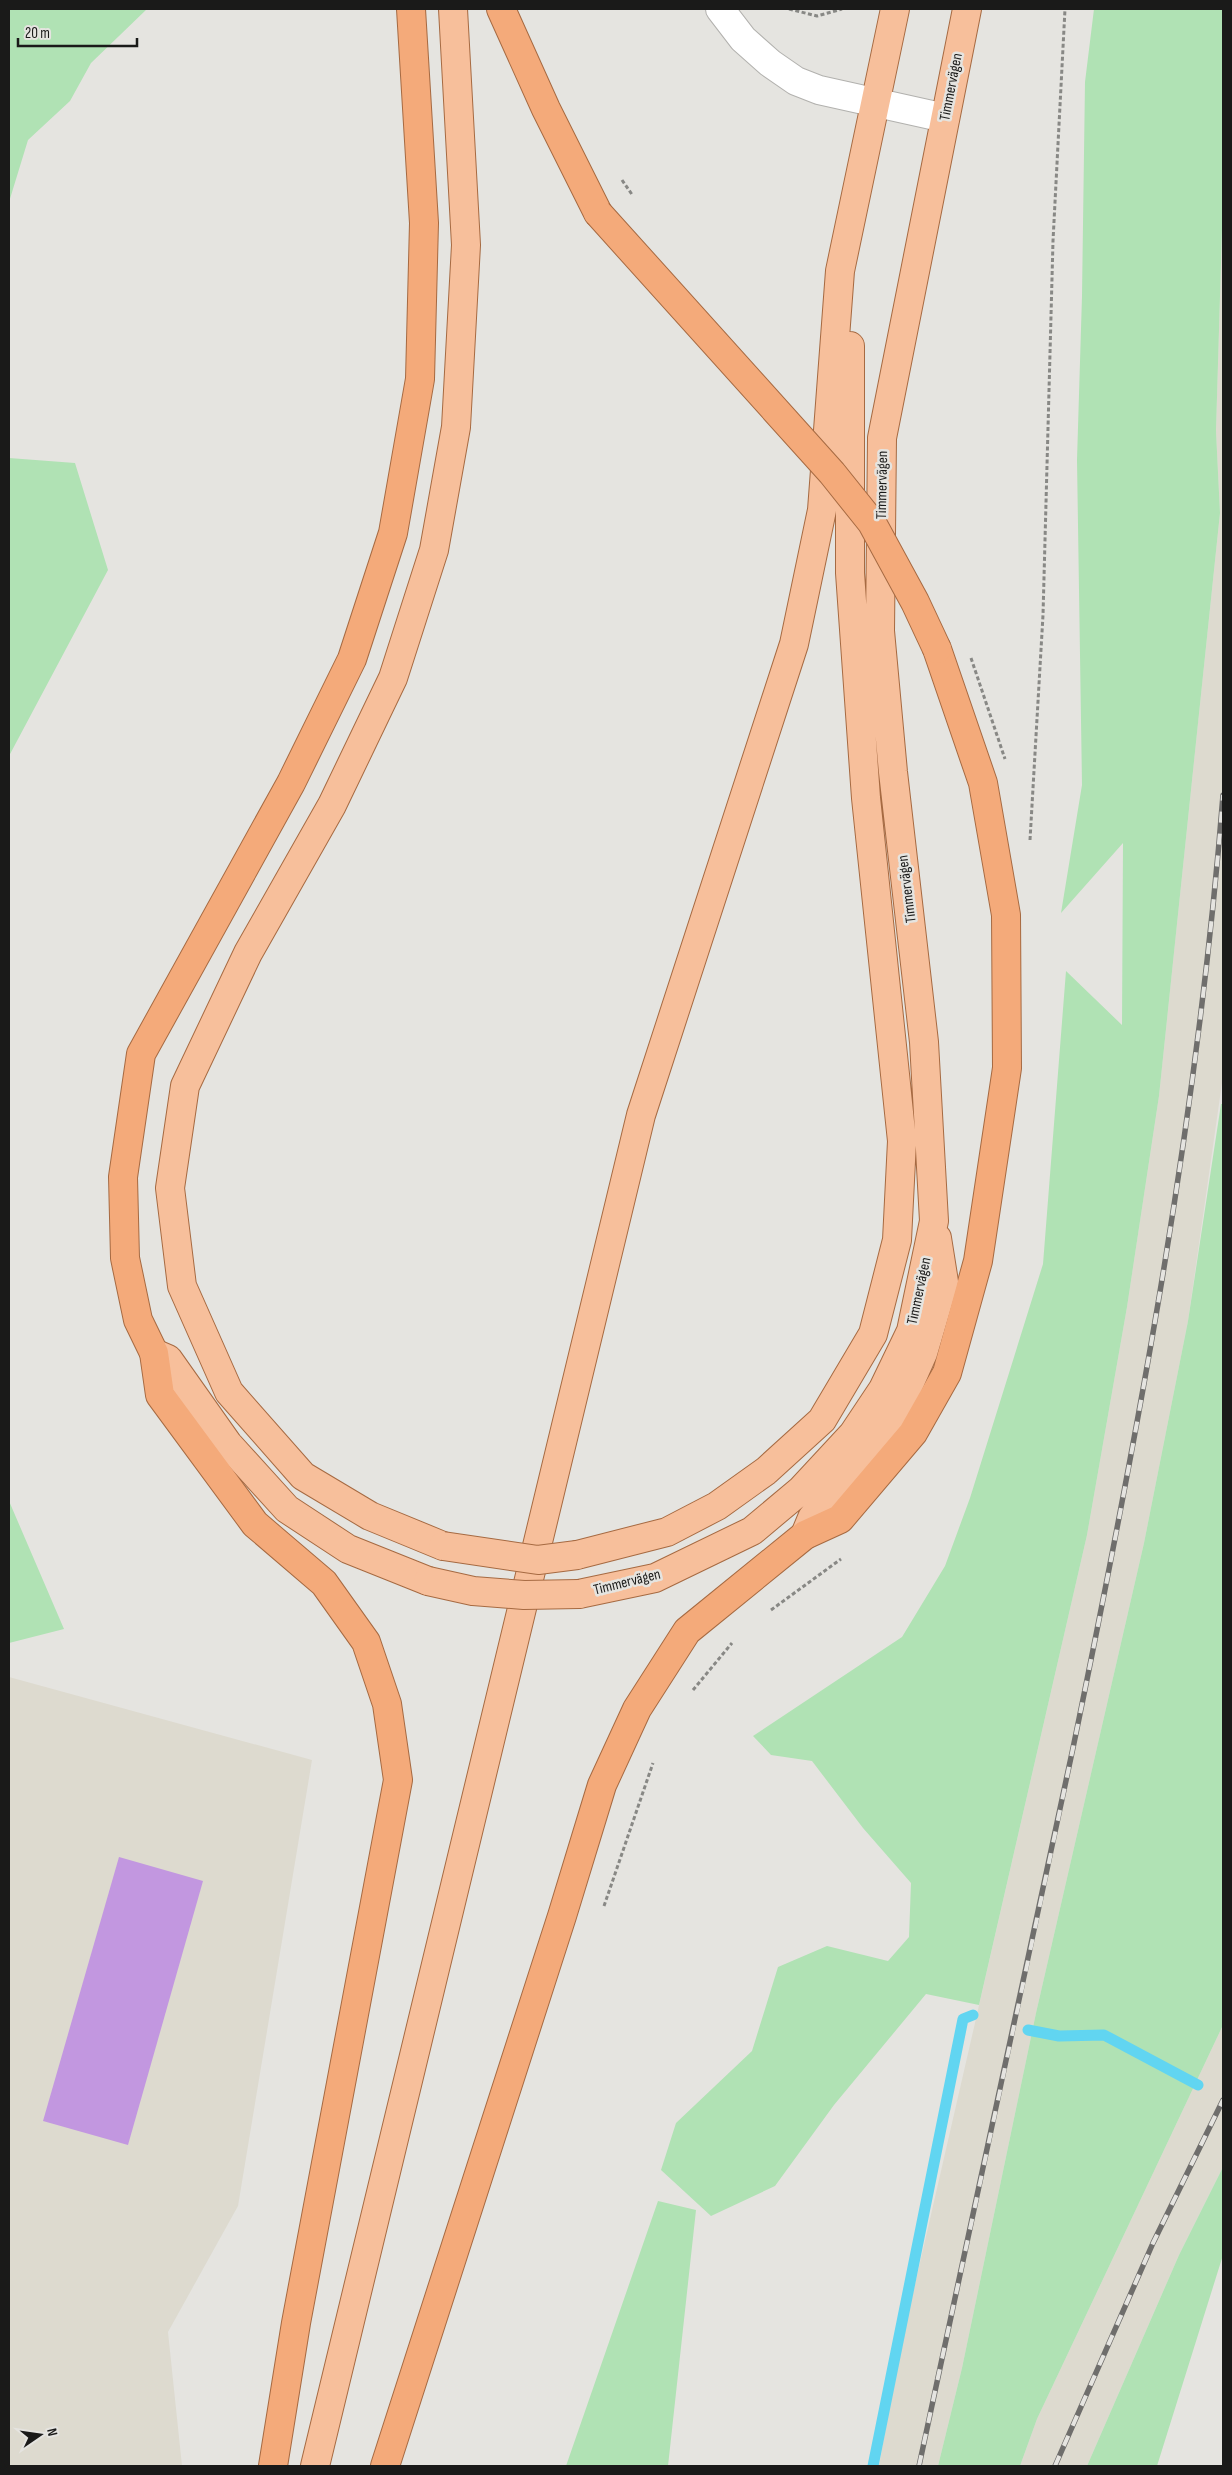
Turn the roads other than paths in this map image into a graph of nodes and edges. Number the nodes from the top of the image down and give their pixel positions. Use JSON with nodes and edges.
{"nodes":[{"id":1,"x":412,"y":9,"type":"edge"},
{"id":2,"x":454,"y":9,"type":"edge"},
{"id":3,"x":501,"y":9,"type":"edge"},
{"id":4,"x":720,"y":9,"type":"edge"},
{"id":5,"x":894,"y":9,"type":"edge"},
{"id":6,"x":966,"y":9,"type":"edge"},
{"id":7,"x":874,"y":102,"type":"junction"},
{"id":8,"x":945,"y":118,"type":"junction"},
{"id":9,"x":847,"y":245,"type":"junction"},
{"id":10,"x":934,"y":1222,"type":"junction"},
{"id":11,"x":154,"y":1354,"type":"junction"},
{"id":12,"x":805,"y":1535,"type":"junction"},
{"id":13,"x":273,"y":2466,"type":"edge"},
{"id":14,"x":315,"y":2466,"type":"edge"},
{"id":15,"x":385,"y":2466,"type":"edge"}],
"edges":[{"from":1,"to":11,"type":"highway"},
{"from":2,"to":9,"type":"main road","name":"Timmervägen","bridge":true},
{"from":3,"to":12,"type":"highway","bridge":true},
{"from":4,"to":7,"type":"street"},
{"from":5,"to":7,"type":"main road","name":"Timmervägen"},
{"from":6,"to":8,"type":"main road","name":"Timmervägen"},
{"from":7,"to":8,"type":"street"},
{"from":7,"to":9,"type":"main road","name":"Timmervägen"},
{"from":8,"to":10,"type":"main road","name":"Timmervägen"},
{"from":9,"to":14,"type":"main road"},
{"from":10,"to":11,"type":"main road","name":"Timmervägen","bridge":true},
{"from":10,"to":12,"type":"main road"},
{"from":11,"to":13,"type":"highway"},
{"from":12,"to":15,"type":"highway"}]}
